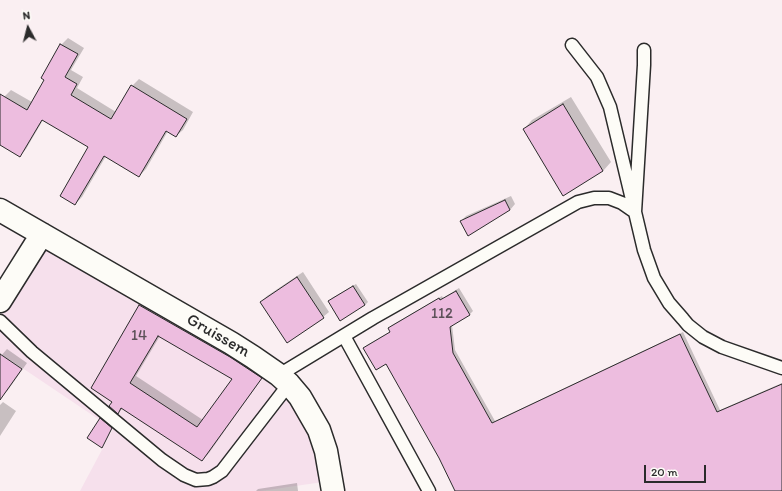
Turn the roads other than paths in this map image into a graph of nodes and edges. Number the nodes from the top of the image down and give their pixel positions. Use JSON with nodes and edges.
{"nodes":[{"id":1,"x":572,"y":45,"type":"dead end"},
{"id":2,"x":644,"y":50,"type":"dead end"},
{"id":3,"x":0,"y":210,"type":"edge"},
{"id":4,"x":634,"y":212,"type":"junction"},
{"id":5,"x":42,"y":234,"type":"junction"},
{"id":6,"x":0,"y":301,"type":"edge"},
{"id":7,"x":0,"y":322,"type":"edge"},
{"id":8,"x":344,"y":336,"type":"junction"},
{"id":9,"x":782,"y":368,"type":"edge"},
{"id":10,"x":284,"y":380,"type":"junction"},
{"id":11,"x":333,"y":491,"type":"edge"},
{"id":12,"x":429,"y":491,"type":"edge"}],
"edges":[{"from":1,"to":4,"type":"lane"},
{"from":2,"to":4,"type":"lane"},
{"from":3,"to":5,"type":"street","name":"Gruissem"},
{"from":4,"to":8,"type":"lane"},
{"from":4,"to":9,"type":"lane"},
{"from":5,"to":6,"type":"street"},
{"from":5,"to":10,"type":"street","name":"Gruissem"},
{"from":7,"to":10,"type":"lane"},
{"from":8,"to":10,"type":"lane"},
{"from":8,"to":12,"type":"lane"},
{"from":10,"to":11,"type":"street","name":"Gruissem"}]}
